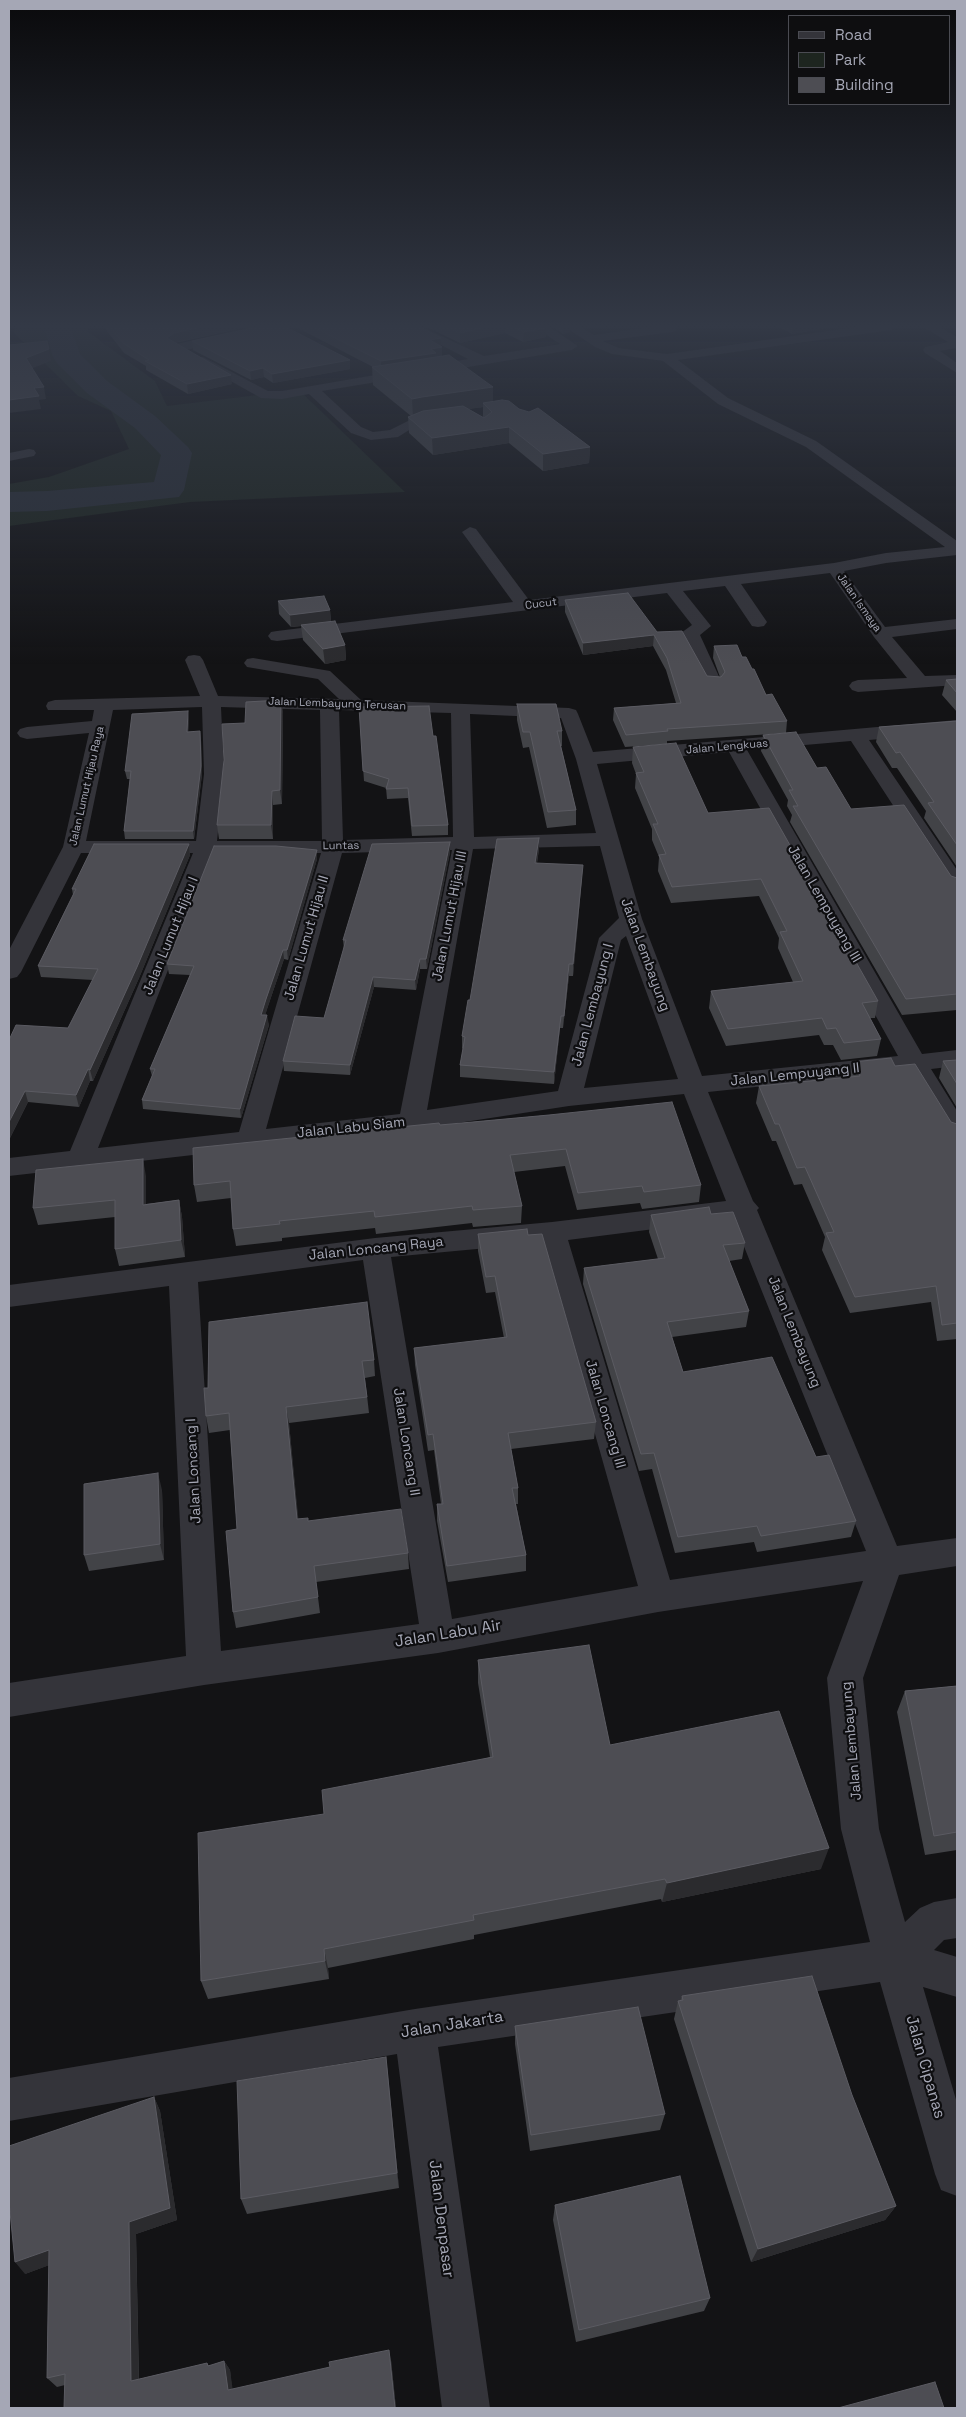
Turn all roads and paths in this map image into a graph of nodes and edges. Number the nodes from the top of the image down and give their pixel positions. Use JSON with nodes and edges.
{"nodes":[{"id":1,"x":800,"y":439,"type":"edge"},
{"id":2,"x":28,"y":453,"type":"dead end"},
{"id":3,"x":9,"y":457,"type":"edge"},
{"id":4,"x":470,"y":532,"type":"dead end"},
{"id":5,"x":957,"y":549,"type":"edge"},
{"id":6,"x":834,"y":568,"type":"junction"},
{"id":7,"x":730,"y":581,"type":"junction"},
{"id":8,"x":670,"y":588,"type":"junction"},
{"id":9,"x":525,"y":606,"type":"junction"},
{"id":10,"x":758,"y":622,"type":"dead end"},
{"id":11,"x":957,"y":624,"type":"edge"},
{"id":12,"x":880,"y":633,"type":"junction"},
{"id":13,"x":277,"y":636,"type":"dead end"},
{"id":14,"x":194,"y":660,"type":"dead end"},
{"id":15,"x":253,"y":662,"type":"dead end"},
{"id":16,"x":957,"y":680,"type":"edge"},
{"id":17,"x":713,"y":683,"type":"edge"},
{"id":18,"x":921,"y":683,"type":"junction"},
{"id":19,"x":858,"y":686,"type":"dead end"},
{"id":20,"x":211,"y":701,"type":"junction"},
{"id":21,"x":105,"y":704,"type":"junction"},
{"id":22,"x":329,"y":704,"type":"junction"},
{"id":23,"x":356,"y":705,"type":"junction"},
{"id":24,"x":55,"y":706,"type":"dead end"},
{"id":25,"x":460,"y":708,"type":"junction"},
{"id":26,"x":569,"y":714,"type":"joint"},
{"id":27,"x":100,"y":726,"type":"junction"},
{"id":28,"x":957,"y":726,"type":"edge"},
{"id":29,"x":27,"y":733,"type":"dead end"},
{"id":30,"x":856,"y":735,"type":"junction"},
{"id":31,"x":735,"y":746,"type":"junction"},
{"id":32,"x":586,"y":759,"type":"junction"},
{"id":33,"x":608,"y":839,"type":"junction"},
{"id":34,"x":464,"y":842,"type":"junction"},
{"id":35,"x":333,"y":846,"type":"junction"},
{"id":36,"x":74,"y":847,"type":"junction"},
{"id":37,"x":206,"y":847,"type":"junction"},
{"id":38,"x":957,"y":886,"type":"edge"},
{"id":39,"x":630,"y":920,"type":"junction"},
{"id":40,"x":9,"y":972,"type":"edge"},
{"id":41,"x":957,"y":1058,"type":"edge"},
{"id":42,"x":914,"y":1062,"type":"junction"},
{"id":43,"x":693,"y":1086,"type":"junction"},
{"id":44,"x":569,"y":1098,"type":"junction"},
{"id":45,"x":412,"y":1121,"type":"junction"},
{"id":46,"x":957,"y":1132,"type":"edge"},
{"id":47,"x":250,"y":1139,"type":"junction"},
{"id":48,"x":80,"y":1160,"type":"junction"},
{"id":49,"x":9,"y":1167,"type":"edge"},
{"id":50,"x":745,"y":1208,"type":"junction"},
{"id":51,"x":552,"y":1232,"type":"junction"},
{"id":52,"x":374,"y":1248,"type":"junction"},
{"id":53,"x":183,"y":1272,"type":"junction"},
{"id":54,"x":9,"y":1296,"type":"edge"},
{"id":55,"x":957,"y":1552,"type":"edge"},
{"id":56,"x":887,"y":1562,"type":"junction"},
{"id":57,"x":658,"y":1597,"type":"junction"},
{"id":58,"x":438,"y":1637,"type":"junction"},
{"id":59,"x":204,"y":1669,"type":"junction"},
{"id":60,"x":9,"y":1700,"type":"edge"},
{"id":61,"x":957,"y":1918,"type":"edge"},
{"id":62,"x":896,"y":1959,"type":"junction"},
{"id":63,"x":957,"y":1977,"type":"edge"},
{"id":64,"x":415,"y":2030,"type":"junction"},
{"id":65,"x":9,"y":2099,"type":"edge"},
{"id":66,"x":957,"y":2174,"type":"edge"},
{"id":67,"x":466,"y":2408,"type":"edge"}],
"edges":[{"from":1,"to":5,"type":"street"},
{"from":2,"to":3,"type":"street"},
{"from":4,"to":9,"type":"street"},
{"from":5,"to":6,"type":"street","name":"Jalan Ismaya"},
{"from":6,"to":7,"type":"street","name":"Cucut"},
{"from":6,"to":12,"type":"street","name":"Jalan Ismaya"},
{"from":7,"to":8,"type":"street","name":"Cucut"},
{"from":7,"to":10,"type":"street"},
{"from":8,"to":9,"type":"street","name":"Cucut"},
{"from":8,"to":17,"type":"street"},
{"from":9,"to":13,"type":"street","name":"Cucut"},
{"from":11,"to":12,"type":"street"},
{"from":12,"to":18,"type":"street","name":"Jalan Ismaya"},
{"from":14,"to":20,"type":"street"},
{"from":15,"to":23,"type":"street"},
{"from":16,"to":18,"type":"street"},
{"from":18,"to":19,"type":"street"},
{"from":20,"to":21,"type":"street","name":"Jalan Lembayung Terusan"},
{"from":20,"to":22,"type":"street","name":"Jalan Lembayung Terusan"},
{"from":20,"to":37,"type":"street","name":"Jalan Lumut Hijau I"},
{"from":21,"to":24,"type":"street","name":"Jalan Lembayung Terusan"},
{"from":21,"to":27,"type":"street","name":"Jalan Lumut Hijau Raya"},
{"from":22,"to":23,"type":"street","name":"Jalan Lembayung Terusan"},
{"from":22,"to":35,"type":"street","name":"Jalan Lumut Hijau II"},
{"from":23,"to":25,"type":"street","name":"Jalan Lembayung Terusan"},
{"from":25,"to":26,"type":"street","name":"Jalan Lembayung Terusan"},
{"from":25,"to":34,"type":"street","name":"Jalan Lumut Hijau III"},
{"from":26,"to":32,"type":"street","name":"Jalan Lembayung"},
{"from":27,"to":29,"type":"street"},
{"from":27,"to":36,"type":"street","name":"Jalan Lumut Hijau Raya"},
{"from":28,"to":30,"type":"street","name":"Jalan Lengkuas"},
{"from":30,"to":31,"type":"street","name":"Jalan Lengkuas"},
{"from":30,"to":38,"type":"street"},
{"from":31,"to":32,"type":"street","name":"Jalan Lengkuas"},
{"from":31,"to":42,"type":"street","name":"Jalan Lempuyang III"},
{"from":32,"to":33,"type":"street","name":"Jalan Lembayung"},
{"from":33,"to":34,"type":"street","name":"Luntas"},
{"from":33,"to":39,"type":"street","name":"Jalan Lembayung"},
{"from":34,"to":35,"type":"street","name":"Luntas"},
{"from":34,"to":45,"type":"street","name":"Jalan Lumut Hijau III"},
{"from":35,"to":37,"type":"street","name":"Luntas"},
{"from":35,"to":47,"type":"street","name":"Jalan Lumut Hijau II"},
{"from":36,"to":37,"type":"street","name":"Luntas"},
{"from":36,"to":40,"type":"street","name":"Jalan Lumut Hijau Raya"},
{"from":37,"to":48,"type":"street","name":"Jalan Lumut Hijau I"},
{"from":39,"to":43,"type":"street","name":"Jalan Lembayung"},
{"from":39,"to":44,"type":"street","name":"Jalan Lembayung I"},
{"from":41,"to":42,"type":"street","name":"Jalan Lempuyang II"},
{"from":42,"to":43,"type":"street","name":"Jalan Lempuyang II"},
{"from":42,"to":46,"type":"street","name":"Jalan Lempuyang III"},
{"from":43,"to":44,"type":"street","name":"Jalan Labu Siam"},
{"from":43,"to":50,"type":"street","name":"Jalan Lembayung"},
{"from":44,"to":45,"type":"street","name":"Jalan Labu Siam"},
{"from":45,"to":47,"type":"street","name":"Jalan Labu Siam"},
{"from":47,"to":48,"type":"street","name":"Jalan Labu Siam"},
{"from":48,"to":49,"type":"street","name":"Jalan Labu Siam"},
{"from":50,"to":51,"type":"street","name":"Jalan Loncang Raya"},
{"from":50,"to":56,"type":"street","name":"Jalan Lembayung"},
{"from":51,"to":52,"type":"street","name":"Jalan Loncang Raya"},
{"from":51,"to":57,"type":"street","name":"Jalan Loncang III"},
{"from":52,"to":53,"type":"street","name":"Jalan Loncang Raya"},
{"from":52,"to":58,"type":"street","name":"Jalan Loncang II"},
{"from":53,"to":54,"type":"street","name":"Jalan Loncang Raya"},
{"from":53,"to":59,"type":"street","name":"Jalan Loncang I"},
{"from":55,"to":56,"type":"street","name":"Jalan Labu Air"},
{"from":56,"to":57,"type":"street","name":"Jalan Labu Air"},
{"from":56,"to":62,"type":"street","name":"Jalan Lembayung"},
{"from":57,"to":58,"type":"street","name":"Jalan Labu Air"},
{"from":58,"to":59,"type":"street","name":"Jalan Labu Air"},
{"from":59,"to":60,"type":"street","name":"Jalan Labu Air"},
{"from":61,"to":62,"type":"street"},
{"from":62,"to":63,"type":"street","name":"Jalan Jakarta"},
{"from":62,"to":64,"type":"street","name":"Jalan Jakarta"},
{"from":62,"to":66,"type":"street","name":"Jalan Cipanas"},
{"from":64,"to":65,"type":"street","name":"Jalan Jakarta"},
{"from":64,"to":67,"type":"street","name":"Jalan Denpasar"}]}
